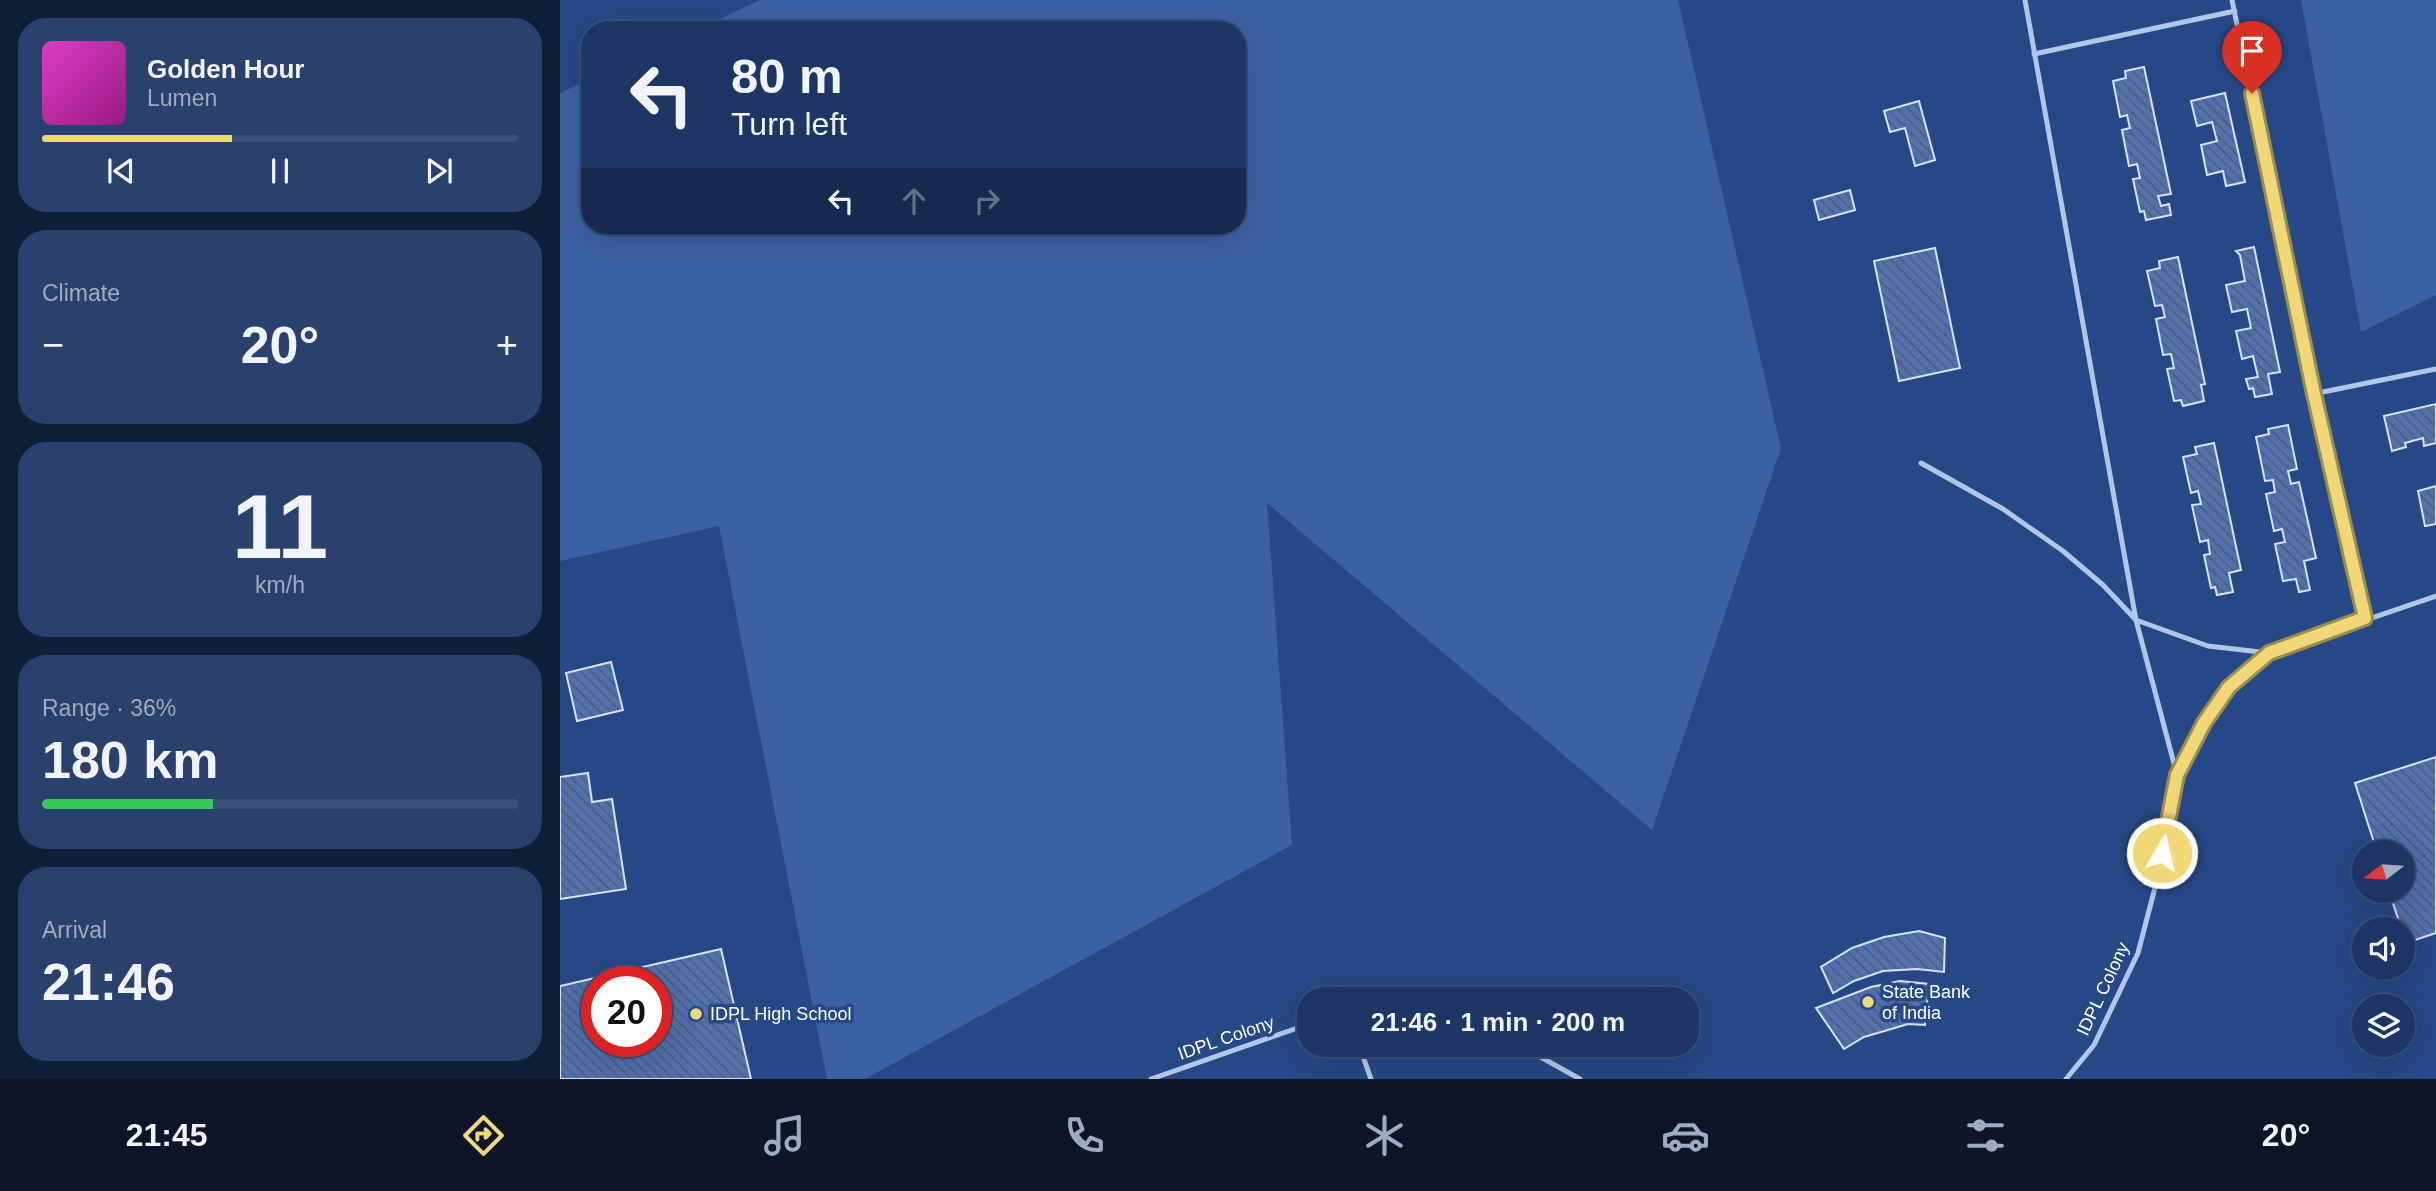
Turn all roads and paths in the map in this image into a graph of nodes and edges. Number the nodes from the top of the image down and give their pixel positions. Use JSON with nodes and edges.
{"nodes":[{"id":1,"x":2025,"y":0,"type":"edge"},
{"id":2,"x":2232,"y":0,"type":"edge"},
{"id":3,"x":2235,"y":11,"type":"junction"},
{"id":4,"x":2034,"y":54,"type":"junction"},
{"id":5,"x":2436,"y":369,"type":"edge"},
{"id":6,"x":2314,"y":394,"type":"junction"},
{"id":7,"x":1921,"y":463,"type":"dead end"},
{"id":8,"x":2436,"y":596,"type":"edge"},
{"id":9,"x":2365,"y":618,"type":"junction"},
{"id":10,"x":2136,"y":620,"type":"junction"},
{"id":11,"x":2269,"y":653,"type":"junction"},
{"id":12,"x":2177,"y":775,"type":"junction"},
{"id":13,"x":1297,"y":1028,"type":"edge"},
{"id":14,"x":1363,"y":1057,"type":"edge"},
{"id":15,"x":1541,"y":1057,"type":"edge"},
{"id":16,"x":1151,"y":1079,"type":"edge"},
{"id":17,"x":1371,"y":1079,"type":"edge"},
{"id":18,"x":1580,"y":1079,"type":"edge"},
{"id":19,"x":2066,"y":1079,"type":"edge"}],
"edges":[{"from":1,"to":4,"type":"lane"},
{"from":2,"to":3,"type":"lane"},
{"from":3,"to":4,"type":"lane"},
{"from":3,"to":6,"type":"lane"},
{"from":4,"to":10,"type":"lane"},
{"from":5,"to":6,"type":"lane"},
{"from":6,"to":9,"type":"lane"},
{"from":7,"to":10,"type":"lane"},
{"from":8,"to":9,"type":"lane","name":"IDPL Colony"},
{"from":9,"to":11,"type":"lane","name":"IDPL Colony"},
{"from":10,"to":11,"type":"lane"},
{"from":10,"to":12,"type":"lane"},
{"from":11,"to":12,"type":"lane","name":"IDPL Colony"},
{"from":12,"to":19,"type":"lane","name":"IDPL Colony"},
{"from":13,"to":16,"type":"lane","name":"IDPL Colony"},
{"from":14,"to":17,"type":"lane"},
{"from":15,"to":18,"type":"lane"}]}
